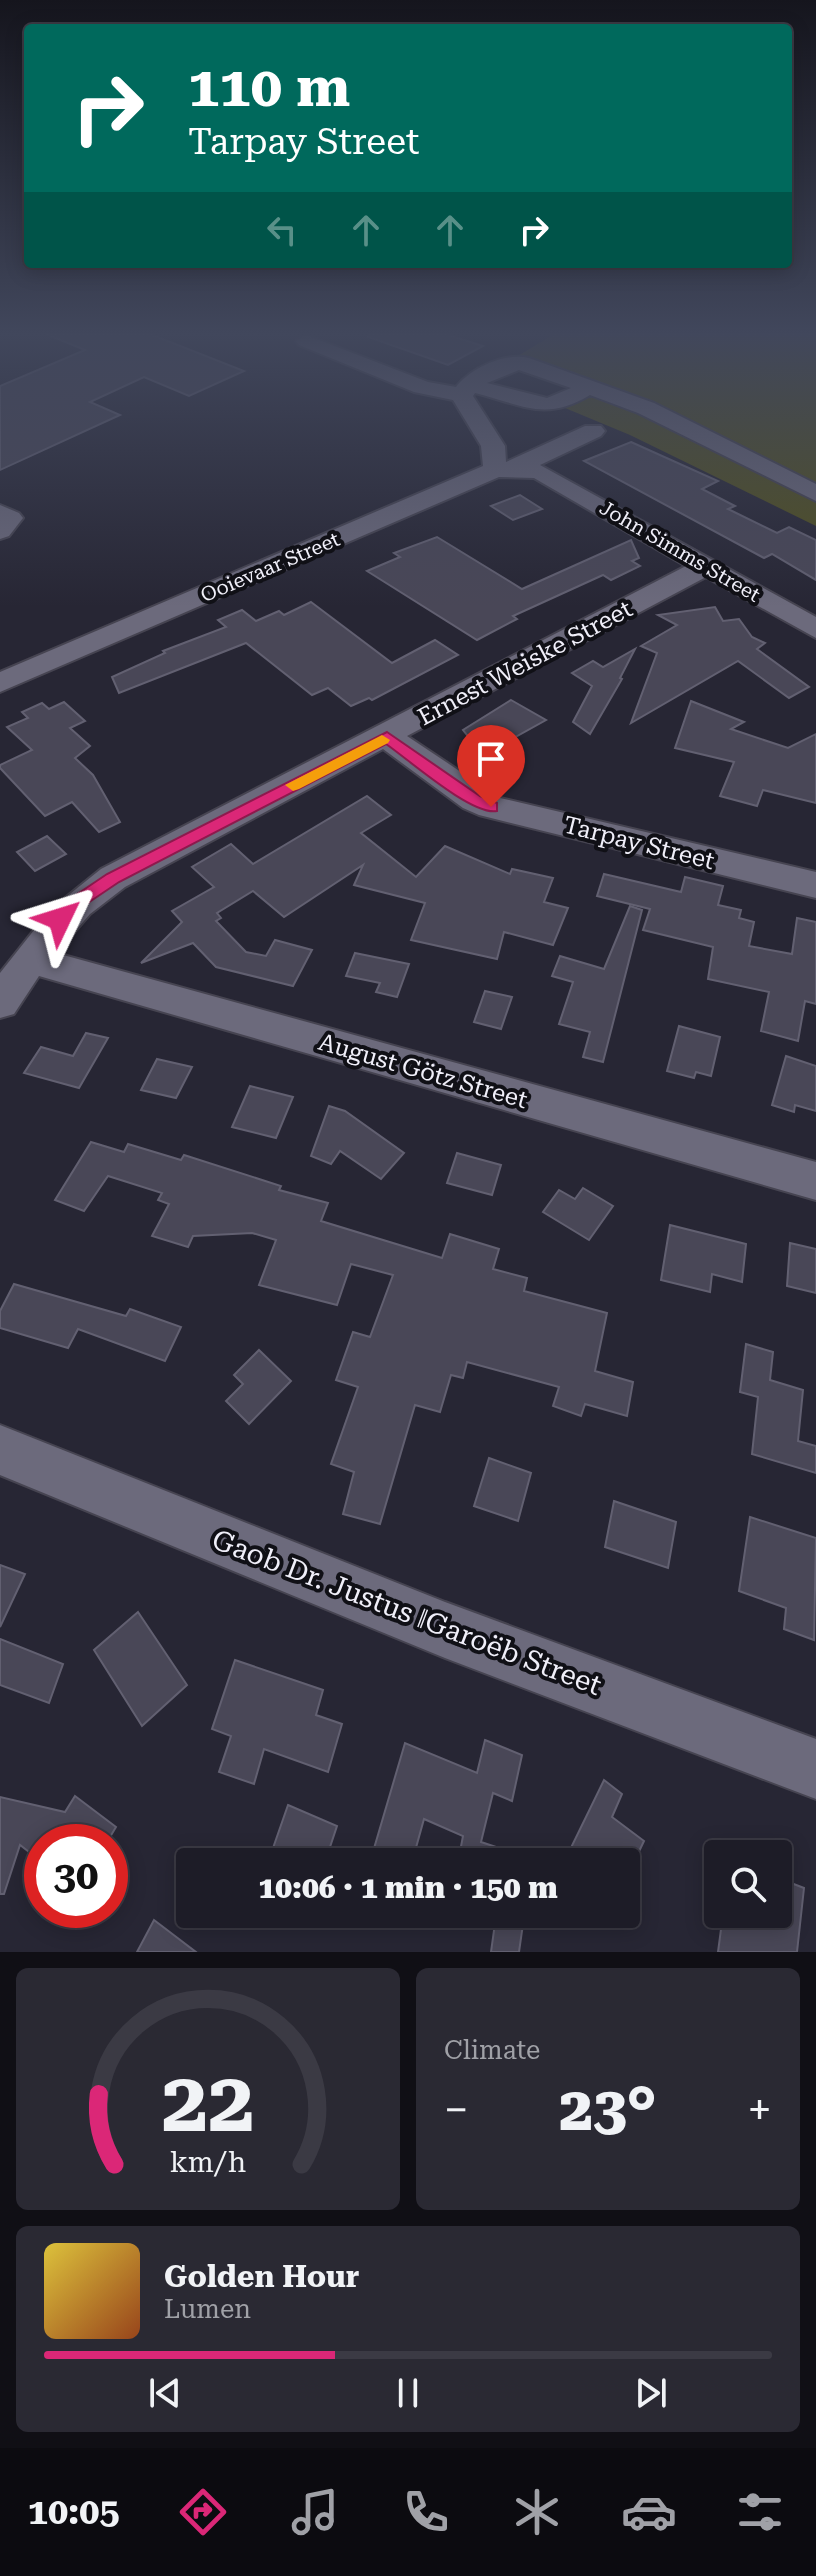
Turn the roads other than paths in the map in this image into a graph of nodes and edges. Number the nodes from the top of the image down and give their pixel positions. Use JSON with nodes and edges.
{"nodes":[{"id":1,"x":483,"y":425,"type":"edge"},
{"id":2,"x":680,"y":425,"type":"edge"},
{"id":3,"x":593,"y":431,"type":"dead end"},
{"id":4,"x":504,"y":469,"type":"junction"},
{"id":5,"x":816,"y":494,"type":"edge"},
{"id":6,"x":0,"y":513,"type":"edge"},
{"id":7,"x":0,"y":531,"type":"edge"},
{"id":8,"x":705,"y":567,"type":"junction"},
{"id":9,"x":816,"y":629,"type":"edge"},
{"id":10,"x":0,"y":683,"type":"edge"},
{"id":11,"x":387,"y":737,"type":"junction"},
{"id":12,"x":816,"y":885,"type":"edge"},
{"id":13,"x":31,"y":960,"type":"junction"},
{"id":14,"x":0,"y":1003,"type":"edge"},
{"id":15,"x":816,"y":1181,"type":"edge"},
{"id":16,"x":0,"y":1450,"type":"edge"},
{"id":17,"x":816,"y":1769,"type":"edge"}],
"edges":[{"from":1,"to":4,"type":"street"},
{"from":2,"to":5,"type":"street"},
{"from":3,"to":4,"type":"street","name":"Ooievaar Street"},
{"from":4,"to":8,"type":"street","name":"John Simms Street"},
{"from":4,"to":10,"type":"street","name":"Ooievaar Street"},
{"from":6,"to":7,"type":"street"},
{"from":8,"to":9,"type":"street","name":"John Simms Street"},
{"from":8,"to":11,"type":"street","name":"Ernest Weiske Street"},
{"from":11,"to":12,"type":"street","name":"Tarpay Street"},
{"from":11,"to":13,"type":"street","name":"Ernest Weiske Street"},
{"from":13,"to":14,"type":"street","name":"Ernest Weiske Street"},
{"from":13,"to":15,"type":"street","name":"August Götz Street"},
{"from":16,"to":17,"type":"street","name":"Gaob Dr. Justus ǁGaroëb Street"}]}
